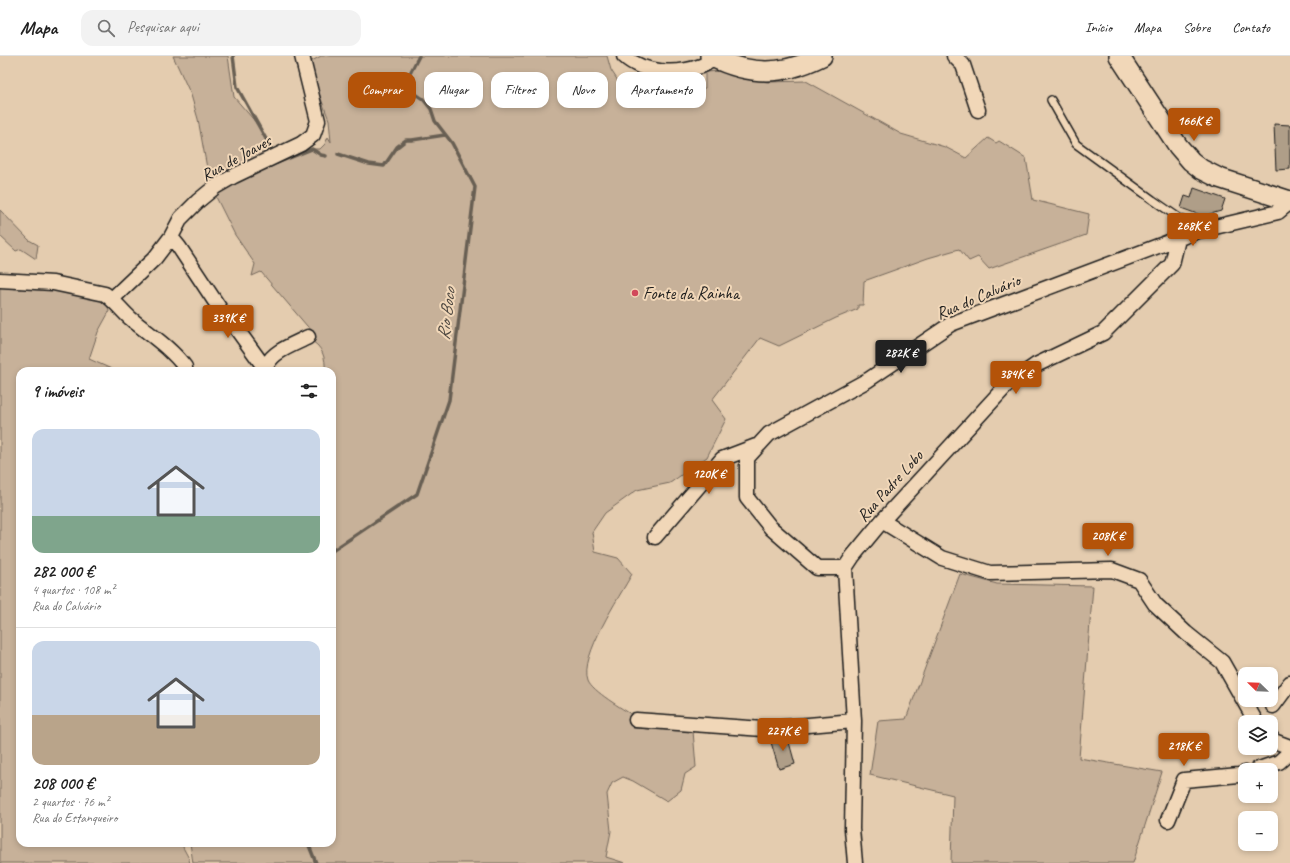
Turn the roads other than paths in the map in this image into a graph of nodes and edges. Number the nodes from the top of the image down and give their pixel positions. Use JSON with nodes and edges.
{"nodes":[{"id":1,"x":302,"y":56,"type":"edge"},
{"id":2,"x":624,"y":56,"type":"edge"},
{"id":3,"x":822,"y":56,"type":"edge"},
{"id":4,"x":954,"y":56,"type":"edge"},
{"id":5,"x":1119,"y":56,"type":"edge"},
{"id":6,"x":712,"y":57,"type":"edge"},
{"id":7,"x":1051,"y":100,"type":"dead end"},
{"id":8,"x":978,"y":110,"type":"dead end"},
{"id":9,"x":1290,"y":202,"type":"edge"},
{"id":10,"x":1198,"y":231,"type":"junction"},
{"id":11,"x":171,"y":237,"type":"junction"},
{"id":12,"x":1178,"y":239,"type":"junction"},
{"id":13,"x":0,"y":280,"type":"edge"},
{"id":14,"x":112,"y":299,"type":"junction"},
{"id":15,"x":308,"y":337,"type":"dead end"},
{"id":16,"x":185,"y":367,"type":"edge"},
{"id":17,"x":758,"y":446,"type":"junction"},
{"id":18,"x":882,"y":521,"type":"junction"},
{"id":19,"x":655,"y":537,"type":"dead end"},
{"id":20,"x":845,"y":568,"type":"junction"},
{"id":21,"x":1290,"y":683,"type":"edge"},
{"id":22,"x":1278,"y":699,"type":"edge"},
{"id":23,"x":1252,"y":715,"type":"edge"},
{"id":24,"x":636,"y":720,"type":"dead end"},
{"id":25,"x":854,"y":721,"type":"junction"},
{"id":26,"x":1278,"y":742,"type":"edge"},
{"id":27,"x":1290,"y":747,"type":"edge"},
{"id":28,"x":1290,"y":752,"type":"edge"},
{"id":29,"x":1276,"y":763,"type":"edge"},
{"id":30,"x":1238,"y":775,"type":"edge"},
{"id":31,"x":1168,"y":820,"type":"dead end"},
{"id":32,"x":855,"y":863,"type":"edge"}],
"edges":[{"from":1,"to":11,"type":"street","name":"Rua de Joaves"},
{"from":2,"to":6,"type":"street"},
{"from":3,"to":6,"type":"main road"},
{"from":4,"to":8,"type":"street"},
{"from":5,"to":9,"type":"main road"},
{"from":7,"to":10,"type":"lane"},
{"from":9,"to":10,"type":"street","name":"Rua do Calvário"},
{"from":10,"to":12,"type":"street","name":"Rua do Calvário"},
{"from":11,"to":14,"type":"street","name":"Rua de Joaves"},
{"from":11,"to":15,"type":"street"},
{"from":12,"to":17,"type":"street","name":"Rua do Calvário"},
{"from":12,"to":18,"type":"street","name":"Rua Padre Lobo"},
{"from":13,"to":14,"type":"street"},
{"from":14,"to":16,"type":"street"},
{"from":17,"to":19,"type":"street"},
{"from":17,"to":20,"type":"street","name":"Rua do Calvário"},
{"from":18,"to":20,"type":"street","name":"Rua Padre Lobo"},
{"from":18,"to":23,"type":"street"},
{"from":20,"to":25,"type":"street"},
{"from":21,"to":22,"type":"street"},
{"from":24,"to":25,"type":"street"},
{"from":25,"to":32,"type":"street"},
{"from":26,"to":27,"type":"street"},
{"from":28,"to":29,"type":"street"},
{"from":30,"to":31,"type":"street"}]}
